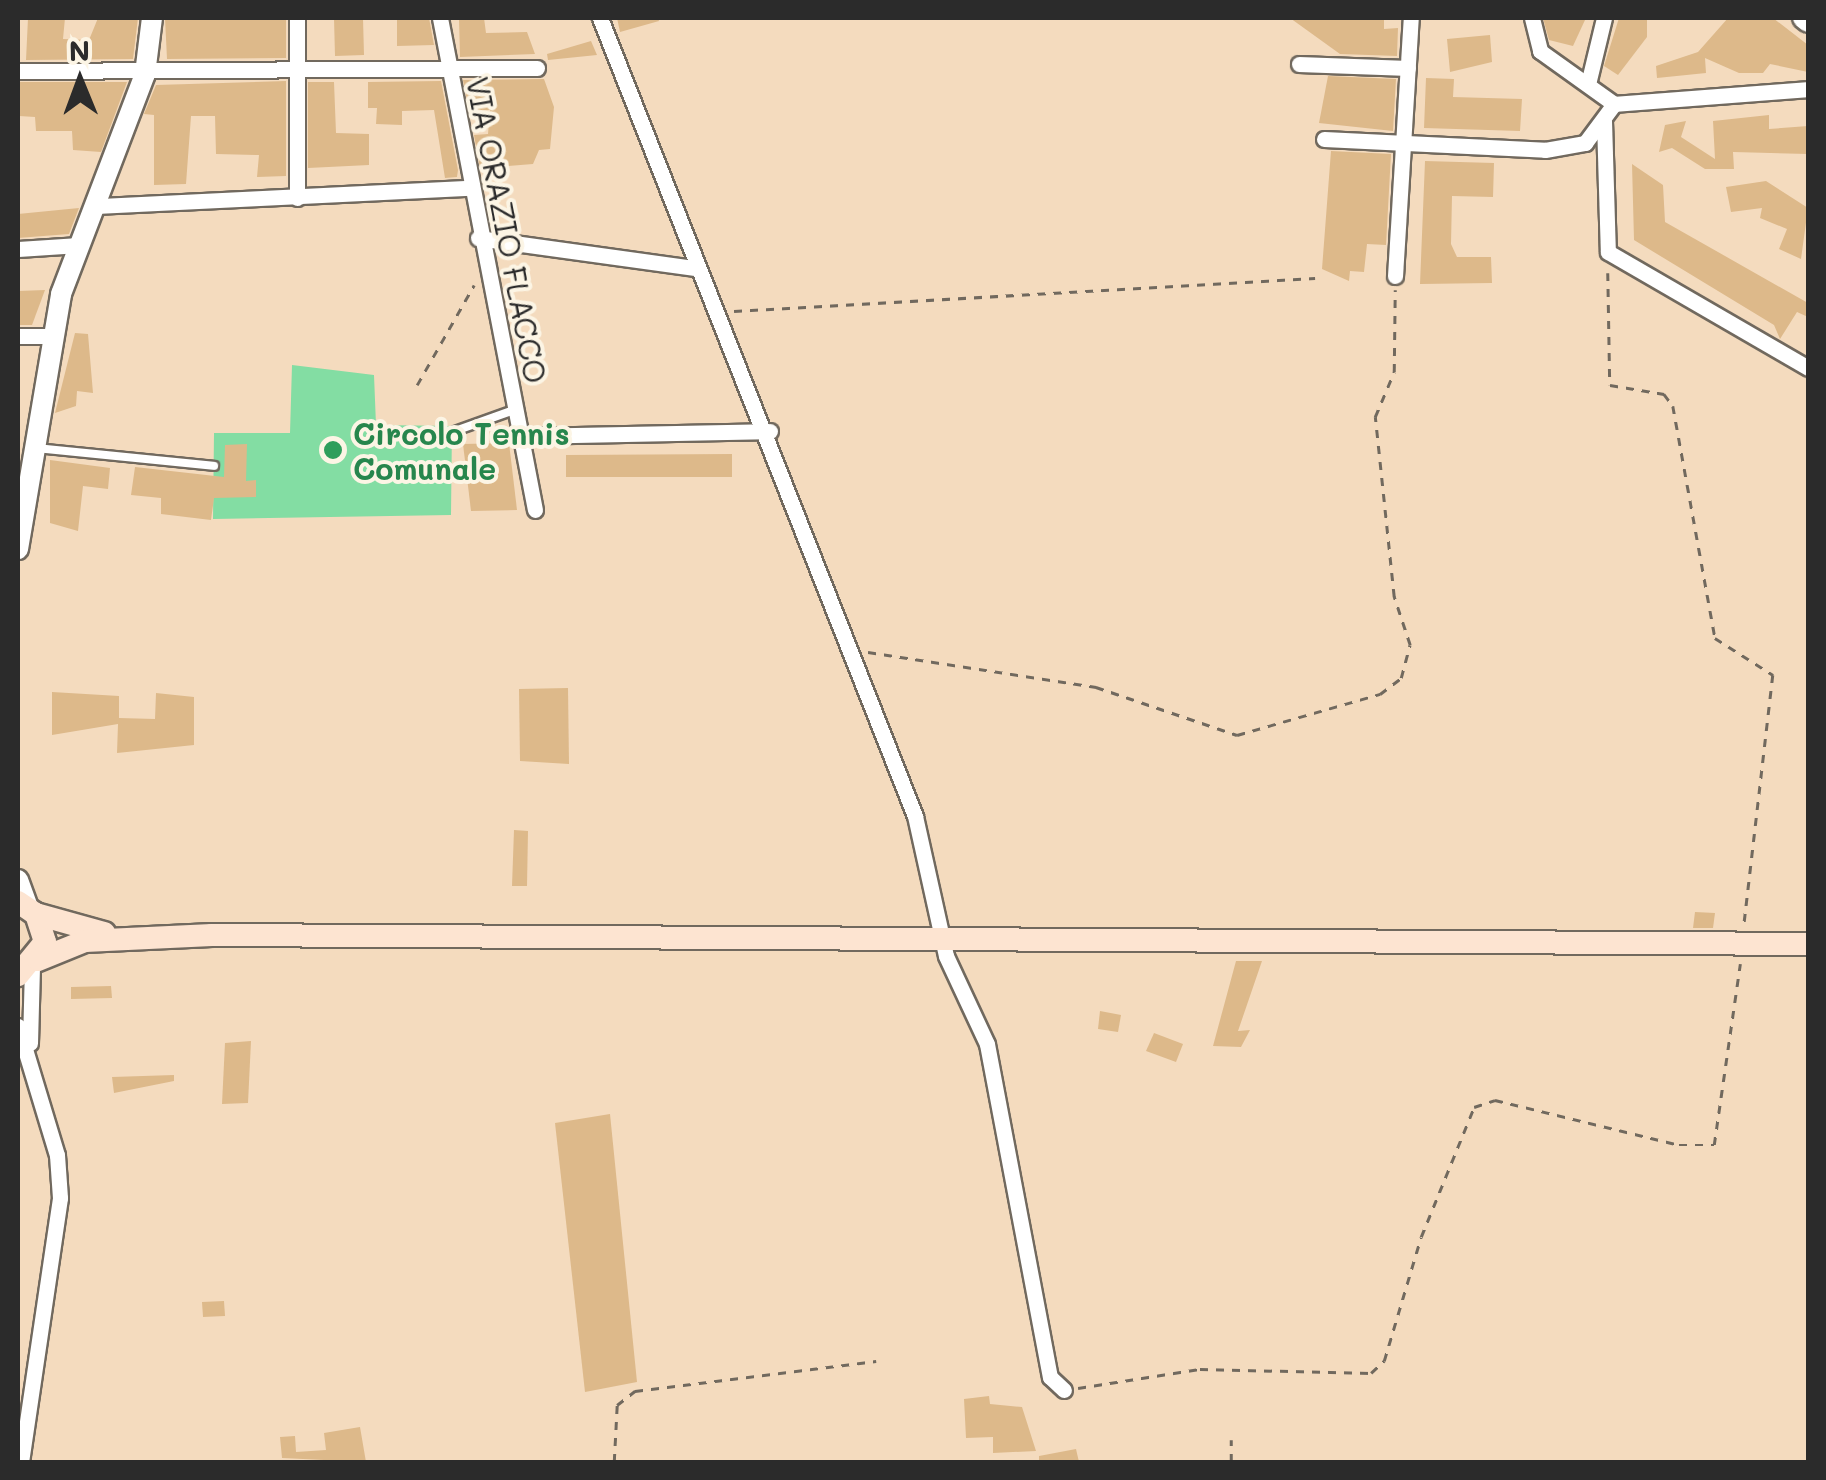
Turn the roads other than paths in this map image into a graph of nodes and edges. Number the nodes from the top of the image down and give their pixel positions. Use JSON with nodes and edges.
{"nodes":[{"id":1,"x":152,"y":18,"type":"edge"},
{"id":2,"x":297,"y":18,"type":"edge"},
{"id":3,"x":440,"y":18,"type":"edge"},
{"id":4,"x":600,"y":18,"type":"edge"},
{"id":5,"x":1532,"y":18,"type":"edge"},
{"id":6,"x":1604,"y":18,"type":"edge"},
{"id":7,"x":1408,"y":19,"type":"edge"},
{"id":8,"x":1299,"y":64,"type":"dead end"},
{"id":9,"x":537,"y":68,"type":"dead end"},
{"id":10,"x":1408,"y":68,"type":"junction"},
{"id":11,"x":18,"y":71,"type":"edge"},
{"id":12,"x":449,"y":71,"type":"junction"},
{"id":13,"x":299,"y":72,"type":"junction"},
{"id":14,"x":145,"y":74,"type":"junction"},
{"id":15,"x":1588,"y":80,"type":"junction"},
{"id":16,"x":1808,"y":88,"type":"edge"},
{"id":17,"x":1614,"y":104,"type":"junction"},
{"id":18,"x":1604,"y":121,"type":"junction"},
{"id":19,"x":1324,"y":139,"type":"dead end"},
{"id":20,"x":1404,"y":142,"type":"junction"},
{"id":21,"x":468,"y":188,"type":"junction"},
{"id":22,"x":298,"y":198,"type":"junction"},
{"id":23,"x":98,"y":206,"type":"junction"},
{"id":24,"x":478,"y":238,"type":"junction"},
{"id":25,"x":80,"y":245,"type":"junction"},
{"id":26,"x":18,"y":249,"type":"edge"},
{"id":27,"x":695,"y":268,"type":"junction"},
{"id":28,"x":1395,"y":276,"type":"road end"},
{"id":29,"x":18,"y":336,"type":"edge"},
{"id":30,"x":51,"y":336,"type":"junction"},
{"id":31,"x":1808,"y":368,"type":"edge"},
{"id":32,"x":514,"y":410,"type":"junction"},
{"id":33,"x":770,"y":430,"type":"junction"},
{"id":34,"x":455,"y":431,"type":"dead end"},
{"id":35,"x":519,"y":436,"type":"junction"},
{"id":36,"x":31,"y":448,"type":"junction"},
{"id":37,"x":214,"y":466,"type":"dead end"},
{"id":38,"x":535,"y":510,"type":"dead end"},
{"id":39,"x":18,"y":549,"type":"edge"},
{"id":40,"x":18,"y":880,"type":"edge"},
{"id":41,"x":27,"y":908,"type":"edge"},
{"id":42,"x":122,"y":936,"type":"junction"},
{"id":43,"x":942,"y":939,"type":"junction"},
{"id":44,"x":1808,"y":944,"type":"edge"},
{"id":45,"x":29,"y":967,"type":"edge"},
{"id":46,"x":18,"y":1026,"type":"edge"},
{"id":47,"x":31,"y":1067,"type":"junction"},
{"id":48,"x":1064,"y":1390,"type":"dead end"},
{"id":49,"x":21,"y":1462,"type":"edge"}],
"edges":[{"from":1,"to":14,"type":"street"},
{"from":2,"to":13,"type":"street"},
{"from":3,"to":12,"type":"street","name":"VIA ORAZIO FLACCO"},
{"from":4,"to":27,"type":"street"},
{"from":5,"to":15,"type":"street"},
{"from":6,"to":15,"type":"street"},
{"from":7,"to":10,"type":"street"},
{"from":8,"to":10,"type":"street"},
{"from":9,"to":12,"type":"street"},
{"from":10,"to":20,"type":"street"},
{"from":11,"to":14,"type":"street"},
{"from":12,"to":13,"type":"street"},
{"from":12,"to":21,"type":"street","name":"VIA ORAZIO FLACCO"},
{"from":13,"to":14,"type":"street"},
{"from":13,"to":22,"type":"street"},
{"from":14,"to":23,"type":"street"},
{"from":15,"to":17,"type":"street"},
{"from":16,"to":17,"type":"street"},
{"from":17,"to":18,"type":"street"},
{"from":18,"to":20,"type":"street"},
{"from":18,"to":31,"type":"street"},
{"from":19,"to":20,"type":"street"},
{"from":20,"to":28,"type":"street"},
{"from":21,"to":22,"type":"street"},
{"from":21,"to":24,"type":"street","name":"VIA ORAZIO FLACCO"},
{"from":22,"to":23,"type":"street"},
{"from":23,"to":25,"type":"street"},
{"from":24,"to":27,"type":"street"},
{"from":24,"to":32,"type":"street","name":"VIA ORAZIO FLACCO"},
{"from":25,"to":26,"type":"street"},
{"from":25,"to":30,"type":"street"},
{"from":27,"to":33,"type":"street"},
{"from":29,"to":30,"type":"street"},
{"from":30,"to":36,"type":"street"},
{"from":32,"to":34,"type":"lane"},
{"from":32,"to":35,"type":"street","name":"VIA ORAZIO FLACCO"},
{"from":33,"to":35,"type":"street"},
{"from":33,"to":43,"type":"street"},
{"from":35,"to":38,"type":"street","name":"VIA ORAZIO FLACCO"},
{"from":36,"to":37,"type":"lane"},
{"from":36,"to":39,"type":"street"},
{"from":40,"to":41,"type":"street"},
{"from":41,"to":42,"type":"main road"},
{"from":41,"to":45,"type":"main road"},
{"from":42,"to":43,"type":"main road"},
{"from":42,"to":45,"type":"main road"},
{"from":43,"to":44,"type":"main road"},
{"from":43,"to":48,"type":"street"},
{"from":45,"to":47,"type":"street"},
{"from":46,"to":47,"type":"street"},
{"from":47,"to":49,"type":"street"}]}
